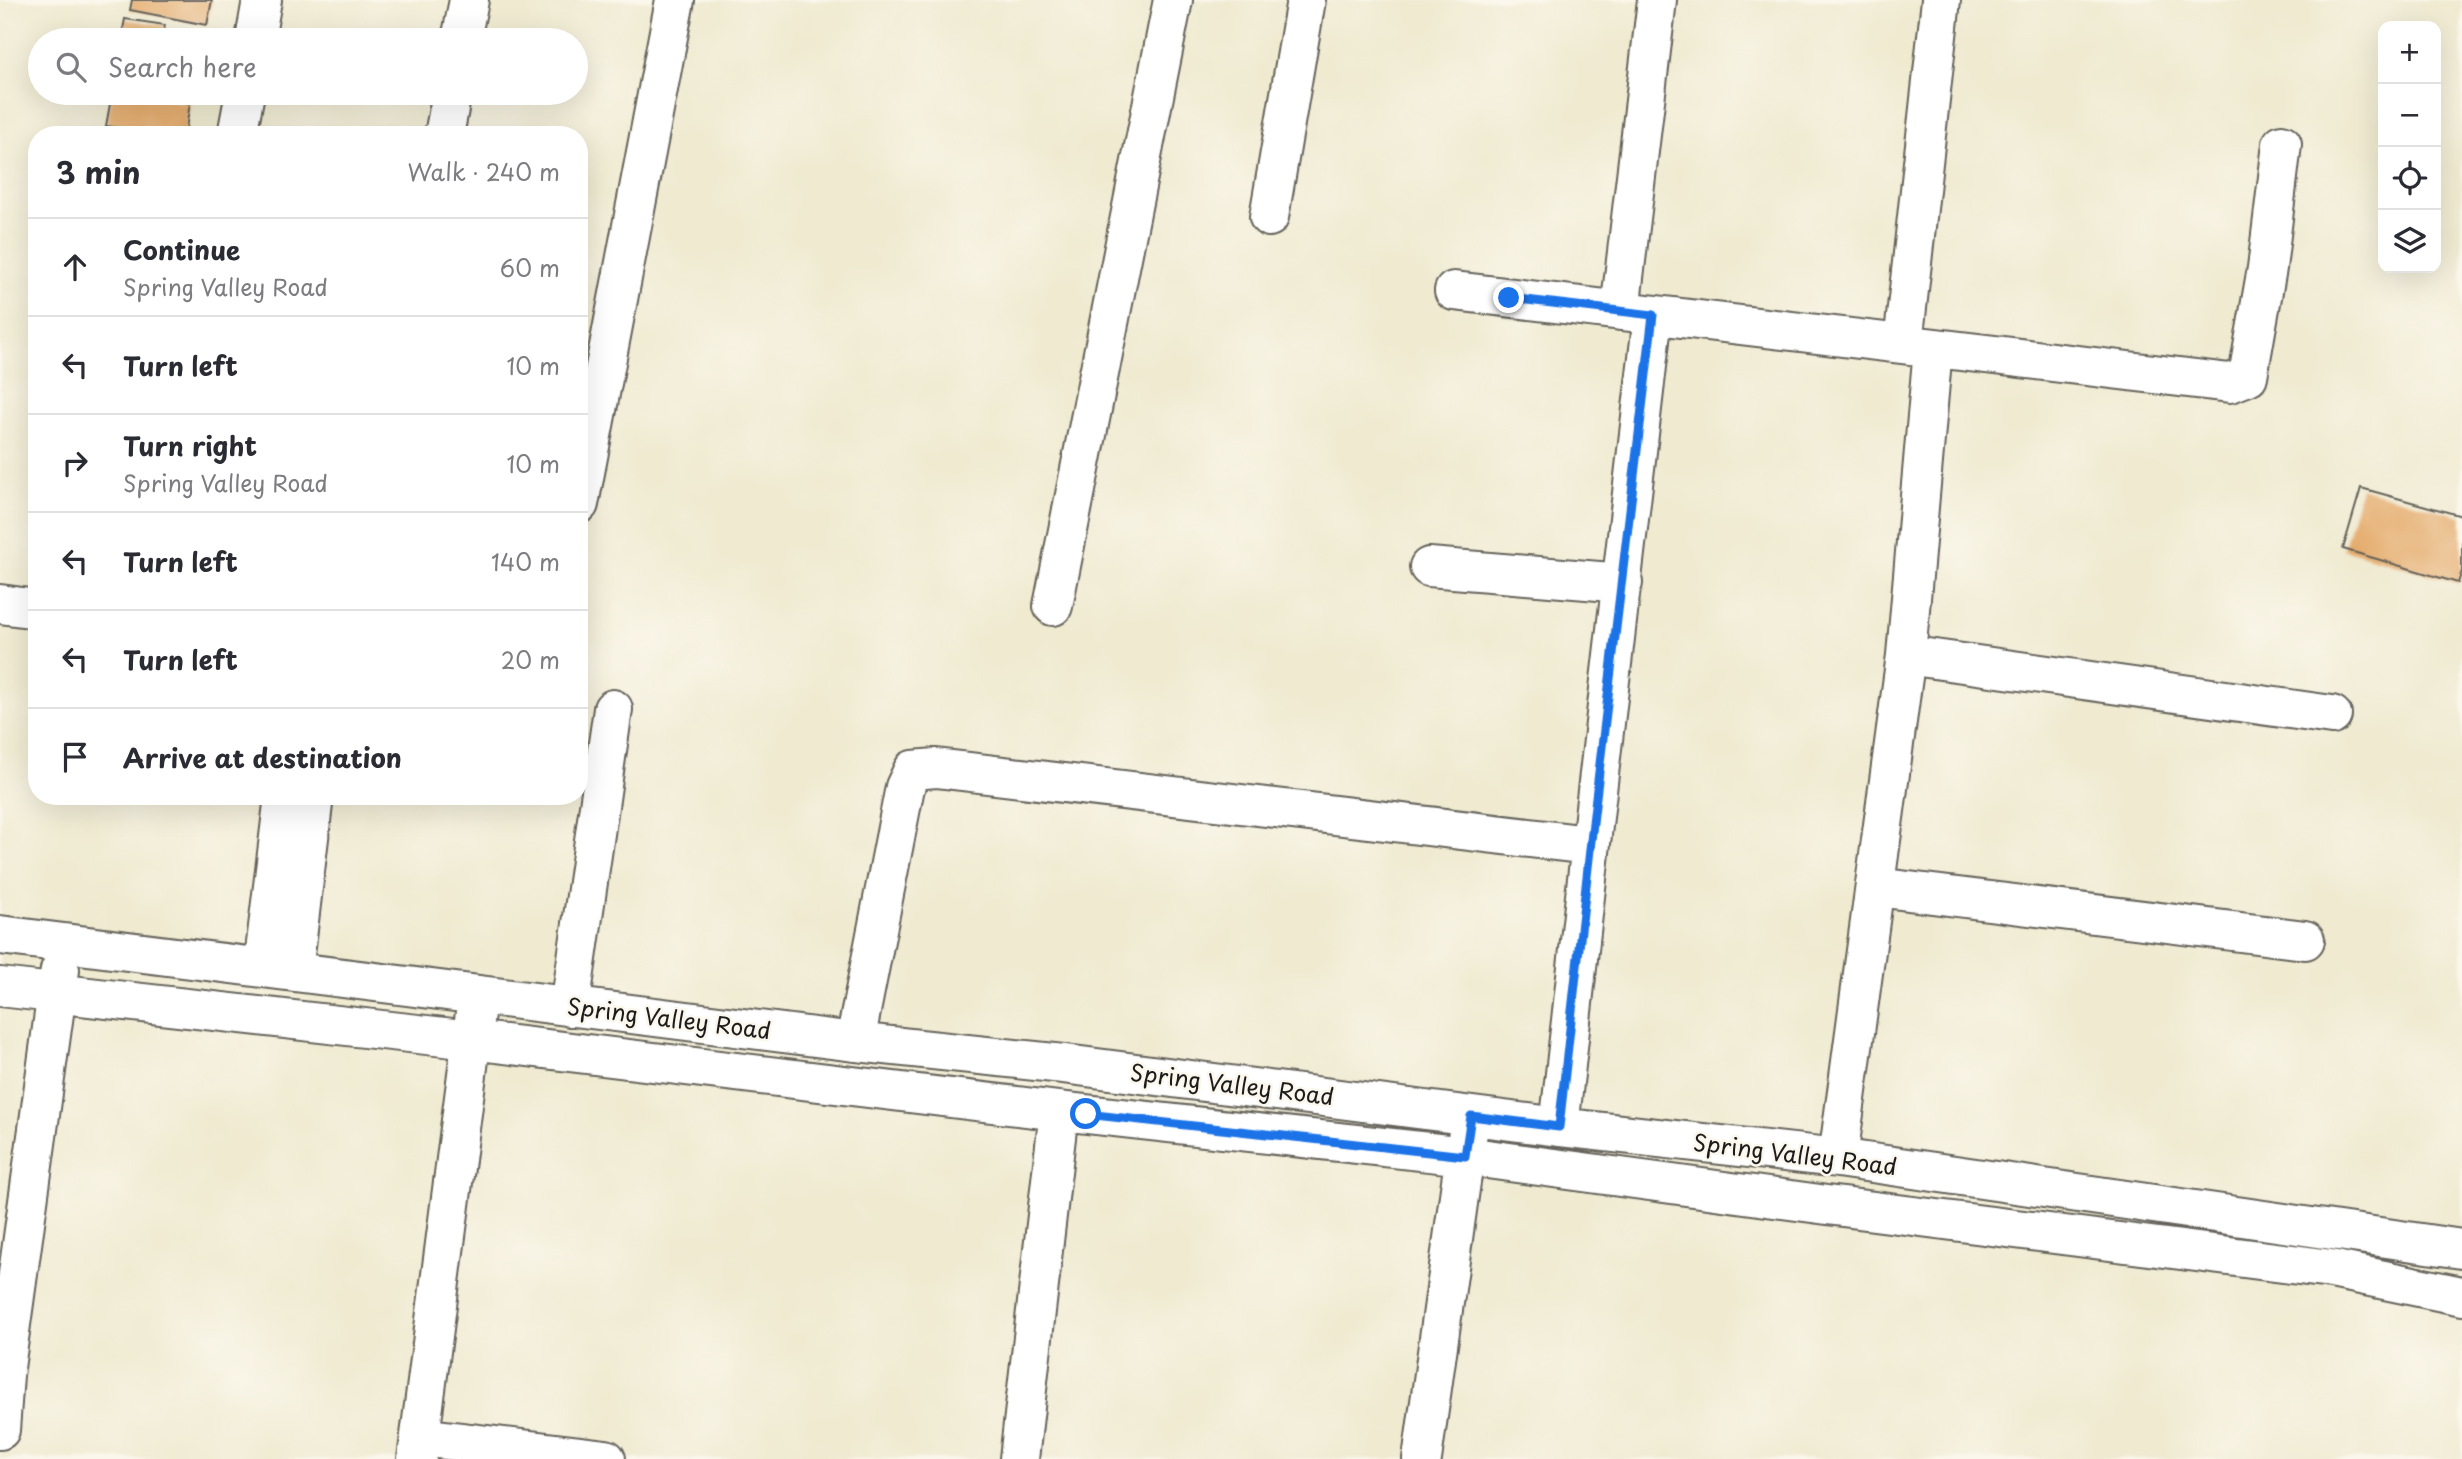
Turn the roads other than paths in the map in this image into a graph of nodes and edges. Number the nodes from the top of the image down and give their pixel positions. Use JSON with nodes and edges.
{"nodes":[{"id":1,"x":262,"y":0,"type":"edge"},
{"id":2,"x":469,"y":0,"type":"edge"},
{"id":3,"x":675,"y":0,"type":"edge"},
{"id":4,"x":1173,"y":0,"type":"edge"},
{"id":5,"x":1306,"y":0,"type":"edge"},
{"id":6,"x":1657,"y":0,"type":"edge"},
{"id":7,"x":1941,"y":0,"type":"edge"},
{"id":8,"x":257,"y":28,"type":"edge"},
{"id":9,"x":463,"y":28,"type":"edge"},
{"id":10,"x":243,"y":105,"type":"edge"},
{"id":11,"x":450,"y":105,"type":"edge"},
{"id":12,"x":239,"y":126,"type":"edge"},
{"id":13,"x":446,"y":126,"type":"edge"},
{"id":14,"x":2282,"y":144,"type":"dead end"},
{"id":15,"x":1269,"y":217,"type":"dead end"},
{"id":16,"x":1454,"y":291,"type":"dead end"},
{"id":17,"x":1637,"y":313,"type":"junction"},
{"id":18,"x":1918,"y":346,"type":"junction"},
{"id":19,"x":588,"y":457,"type":"edge"},
{"id":20,"x":1429,"y":567,"type":"dead end"},
{"id":21,"x":1623,"y":583,"type":"junction"},
{"id":22,"x":0,"y":604,"type":"edge"},
{"id":23,"x":1053,"y":606,"type":"dead end"},
{"id":24,"x":28,"y":608,"type":"edge"},
{"id":25,"x":1906,"y":655,"type":"junction"},
{"id":26,"x":613,"y":709,"type":"dead end"},
{"id":27,"x":2332,"y":715,"type":"dead end"},
{"id":28,"x":284,"y":805,"type":"edge"},
{"id":29,"x":312,"y":805,"type":"edge"},
{"id":30,"x":1590,"y":845,"type":"junction"},
{"id":31,"x":1876,"y":887,"type":"junction"},
{"id":32,"x":0,"y":935,"type":"edge"},
{"id":33,"x":2305,"y":940,"type":"dead end"},
{"id":34,"x":63,"y":943,"type":"junction"},
{"id":35,"x":278,"y":970,"type":"junction"},
{"id":36,"x":0,"y":987,"type":"edge"},
{"id":37,"x":477,"y":993,"type":"junction"},
{"id":38,"x":57,"y":995,"type":"junction"},
{"id":39,"x":570,"y":1007,"type":"junction"},
{"id":40,"x":471,"y":1040,"type":"junction"},
{"id":41,"x":855,"y":1042,"type":"junction"},
{"id":42,"x":1059,"y":1111,"type":"junction"},
{"id":43,"x":1471,"y":1116,"type":"junction"},
{"id":44,"x":1559,"y":1127,"type":"junction"},
{"id":45,"x":1465,"y":1156,"type":"junction"},
{"id":46,"x":1839,"y":1158,"type":"junction"},
{"id":47,"x":2462,"y":1249,"type":"edge"},
{"id":48,"x":2462,"y":1296,"type":"edge"},
{"id":49,"x":2,"y":1375,"type":"edge"},
{"id":50,"x":0,"y":1430,"type":"edge"},
{"id":51,"x":419,"y":1448,"type":"edge"},
{"id":52,"x":606,"y":1459,"type":"edge"},
{"id":53,"x":1019,"y":1459,"type":"edge"},
{"id":54,"x":1422,"y":1459,"type":"edge"}],
"edges":[{"from":1,"to":8,"type":"street"},
{"from":2,"to":9,"type":"street"},
{"from":3,"to":19,"type":"street"},
{"from":4,"to":23,"type":"street"},
{"from":5,"to":15,"type":"street"},
{"from":6,"to":17,"type":"street"},
{"from":7,"to":18,"type":"street"},
{"from":10,"to":12,"type":"street"},
{"from":11,"to":13,"type":"street"},
{"from":14,"to":18,"type":"street"},
{"from":16,"to":17,"type":"street"},
{"from":17,"to":18,"type":"street"},
{"from":17,"to":21,"type":"street"},
{"from":18,"to":25,"type":"street"},
{"from":20,"to":21,"type":"street"},
{"from":21,"to":30,"type":"street"},
{"from":22,"to":24,"type":"street"},
{"from":25,"to":27,"type":"street"},
{"from":25,"to":31,"type":"street"},
{"from":26,"to":39,"type":"street"},
{"from":28,"to":35,"type":"street"},
{"from":29,"to":35,"type":"street"},
{"from":30,"to":41,"type":"street"},
{"from":30,"to":44,"type":"street"},
{"from":31,"to":33,"type":"street"},
{"from":31,"to":46,"type":"street"},
{"from":32,"to":34,"type":"street","name":"Spring Valley Road"},
{"from":34,"to":35,"type":"street","name":"Spring Valley Road"},
{"from":34,"to":38,"type":"street"},
{"from":35,"to":37,"type":"street","name":"Spring Valley Road"},
{"from":36,"to":38,"type":"street","name":"Spring Valley Road"},
{"from":37,"to":39,"type":"street","name":"Spring Valley Road"},
{"from":37,"to":40,"type":"street"},
{"from":38,"to":40,"type":"street","name":"Spring Valley Road"},
{"from":38,"to":49,"type":"street"},
{"from":39,"to":41,"type":"street","name":"Spring Valley Road"},
{"from":40,"to":42,"type":"street","name":"Spring Valley Road"},
{"from":40,"to":51,"type":"street"},
{"from":41,"to":43,"type":"street","name":"Spring Valley Road"},
{"from":42,"to":45,"type":"street","name":"Spring Valley Road"},
{"from":42,"to":53,"type":"street"},
{"from":43,"to":44,"type":"street","name":"Spring Valley Road"},
{"from":43,"to":45,"type":"street"},
{"from":44,"to":46,"type":"street","name":"Spring Valley Road"},
{"from":45,"to":48,"type":"street","name":"Spring Valley Road"},
{"from":45,"to":54,"type":"street"},
{"from":46,"to":47,"type":"street","name":"Spring Valley Road"},
{"from":49,"to":50,"type":"street"},
{"from":51,"to":52,"type":"street"}]}
